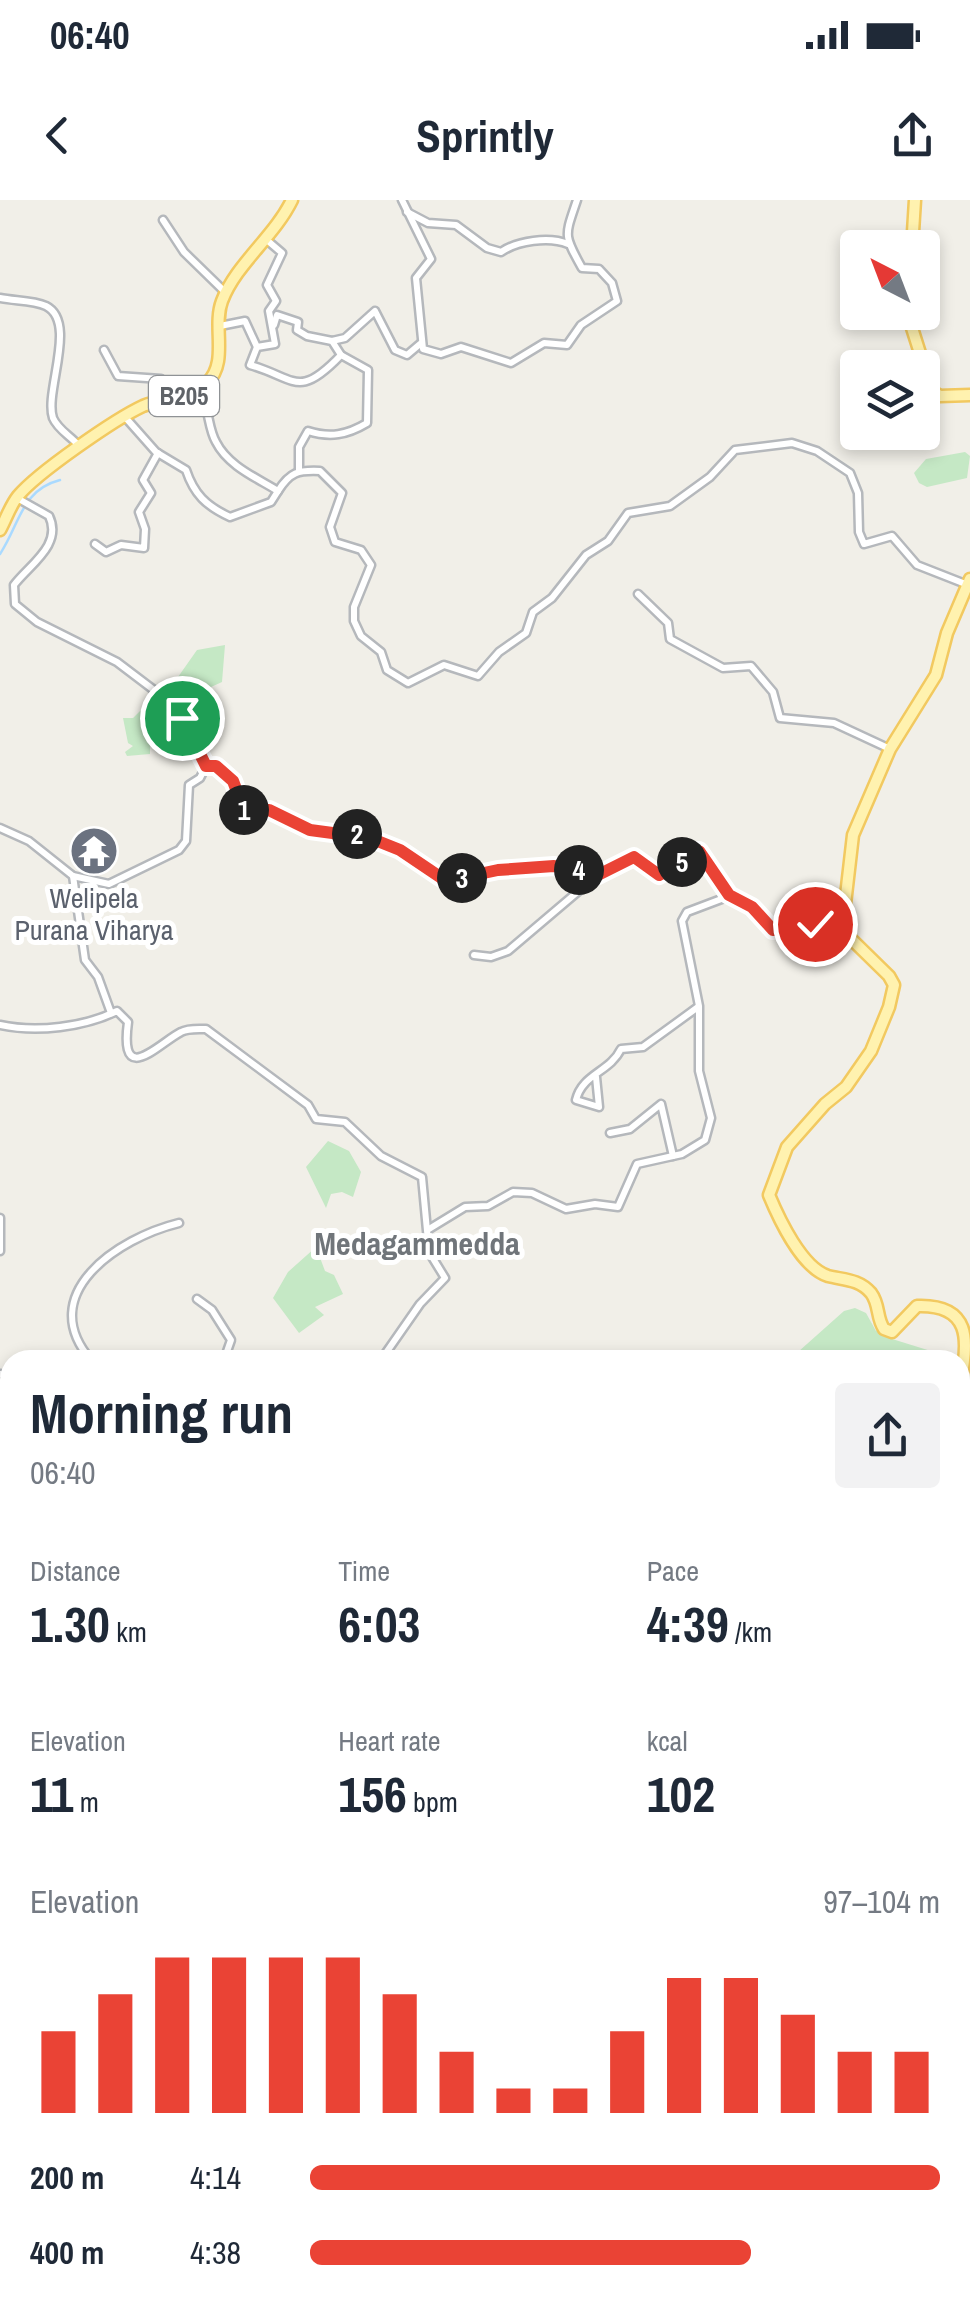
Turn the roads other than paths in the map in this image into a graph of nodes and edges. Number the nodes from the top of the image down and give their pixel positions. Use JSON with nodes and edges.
{"nodes":[{"id":1,"x":292,"y":200,"type":"edge"},
{"id":2,"x":402,"y":200,"type":"edge"},
{"id":3,"x":577,"y":200,"type":"edge"},
{"id":4,"x":916,"y":200,"type":"edge"},
{"id":5,"x":407,"y":212,"type":"junction"},
{"id":6,"x":163,"y":220,"type":"dead end"},
{"id":7,"x":914,"y":230,"type":"edge"},
{"id":8,"x":268,"y":240,"type":"junction"},
{"id":9,"x":568,"y":244,"type":"junction"},
{"id":10,"x":226,"y":293,"type":"junction"},
{"id":11,"x":0,"y":298,"type":"edge"},
{"id":12,"x":218,"y":326,"type":"junction"},
{"id":13,"x":274,"y":327,"type":"junction"},
{"id":14,"x":913,"y":330,"type":"edge"},
{"id":15,"x":332,"y":341,"type":"junction"},
{"id":16,"x":420,"y":343,"type":"junction"},
{"id":17,"x":257,"y":347,"type":"junction"},
{"id":18,"x":104,"y":350,"type":"dead end"},
{"id":19,"x":341,"y":355,"type":"junction"},
{"id":20,"x":198,"y":390,"type":"junction"},
{"id":21,"x":970,"y":394,"type":"edge"},
{"id":22,"x":155,"y":402,"type":"junction"},
{"id":23,"x":125,"y":416,"type":"junction"},
{"id":24,"x":80,"y":448,"type":"junction"},
{"id":25,"x":158,"y":453,"type":"junction"},
{"id":26,"x":299,"y":470,"type":"junction"},
{"id":27,"x":278,"y":491,"type":"junction"},
{"id":28,"x":23,"y":500,"type":"junction"},
{"id":29,"x":0,"y":530,"type":"edge"},
{"id":30,"x":95,"y":544,"type":"dead end"},
{"id":31,"x":969,"y":582,"type":"edge"},
{"id":32,"x":638,"y":594,"type":"dead end"},
{"id":33,"x":890,"y":749,"type":"junction"},
{"id":34,"x":206,"y":766,"type":"junction"},
{"id":35,"x":0,"y":828,"type":"edge"},
{"id":36,"x":72,"y":876,"type":"junction"},
{"id":37,"x":596,"y":876,"type":"junction"},
{"id":38,"x":729,"y":895,"type":"junction"},
{"id":39,"x":840,"y":922,"type":"junction"},
{"id":40,"x":474,"y":955,"type":"dead end"},
{"id":41,"x":699,"y":1006,"type":"junction"},
{"id":42,"x":111,"y":1013,"type":"junction"},
{"id":43,"x":0,"y":1026,"type":"edge"},
{"id":44,"x":596,"y":1077,"type":"dead end"},
{"id":45,"x":610,"y":1133,"type":"dead end"},
{"id":46,"x":673,"y":1156,"type":"junction"},
{"id":47,"x":0,"y":1218,"type":"edge"},
{"id":48,"x":178,"y":1223,"type":"dead end"},
{"id":49,"x":429,"y":1229,"type":"junction"},
{"id":50,"x":0,"y":1251,"type":"edge"},
{"id":51,"x":197,"y":1299,"type":"dead end"},
{"id":52,"x":85,"y":1350,"type":"edge"},
{"id":53,"x":228,"y":1350,"type":"edge"},
{"id":54,"x":388,"y":1350,"type":"edge"},
{"id":55,"x":969,"y":1350,"type":"edge"}],
"edges":[{"from":1,"to":8,"type":"main road","number":"B205"},
{"from":2,"to":5,"type":"street"},
{"from":3,"to":9,"type":"street"},
{"from":4,"to":7,"type":"main road"},
{"from":5,"to":9,"type":"street"},
{"from":5,"to":16,"type":"street"},
{"from":6,"to":10,"type":"street"},
{"from":8,"to":10,"type":"main road","number":"B205"},
{"from":8,"to":13,"type":"street"},
{"from":9,"to":16,"type":"street"},
{"from":10,"to":12,"type":"main road","number":"B205"},
{"from":11,"to":24,"type":"street"},
{"from":12,"to":17,"type":"street"},
{"from":12,"to":20,"type":"main road","number":"B205"},
{"from":13,"to":15,"type":"street"},
{"from":13,"to":17,"type":"street"},
{"from":14,"to":21,"type":"main road"},
{"from":15,"to":16,"type":"street"},
{"from":15,"to":19,"type":"street"},
{"from":17,"to":19,"type":"street"},
{"from":18,"to":22,"type":"street"},
{"from":19,"to":26,"type":"street"},
{"from":20,"to":22,"type":"main road","number":"B205"},
{"from":20,"to":27,"type":"street"},
{"from":22,"to":23,"type":"main road","number":"B205"},
{"from":23,"to":24,"type":"main road","number":"B205"},
{"from":23,"to":25,"type":"street"},
{"from":24,"to":28,"type":"main road","number":"B205"},
{"from":25,"to":27,"type":"street"},
{"from":25,"to":30,"type":"street"},
{"from":26,"to":27,"type":"street"},
{"from":26,"to":31,"type":"street"},
{"from":28,"to":29,"type":"main road","number":"B205"},
{"from":28,"to":34,"type":"street"},
{"from":31,"to":33,"type":"main road"},
{"from":32,"to":33,"type":"street"},
{"from":33,"to":39,"type":"main road"},
{"from":34,"to":36,"type":"street"},
{"from":34,"to":37,"type":"street"},
{"from":35,"to":36,"type":"street"},
{"from":36,"to":42,"type":"street"},
{"from":37,"to":38,"type":"street"},
{"from":37,"to":40,"type":"street"},
{"from":38,"to":39,"type":"street"},
{"from":38,"to":41,"type":"street"},
{"from":39,"to":55,"type":"main road"},
{"from":41,"to":44,"type":"street"},
{"from":41,"to":46,"type":"street"},
{"from":42,"to":43,"type":"street"},
{"from":42,"to":49,"type":"street"},
{"from":45,"to":46,"type":"street"},
{"from":46,"to":49,"type":"street"},
{"from":47,"to":50,"type":"street"},
{"from":48,"to":52,"type":"street"},
{"from":49,"to":54,"type":"street"},
{"from":51,"to":53,"type":"street"}]}
